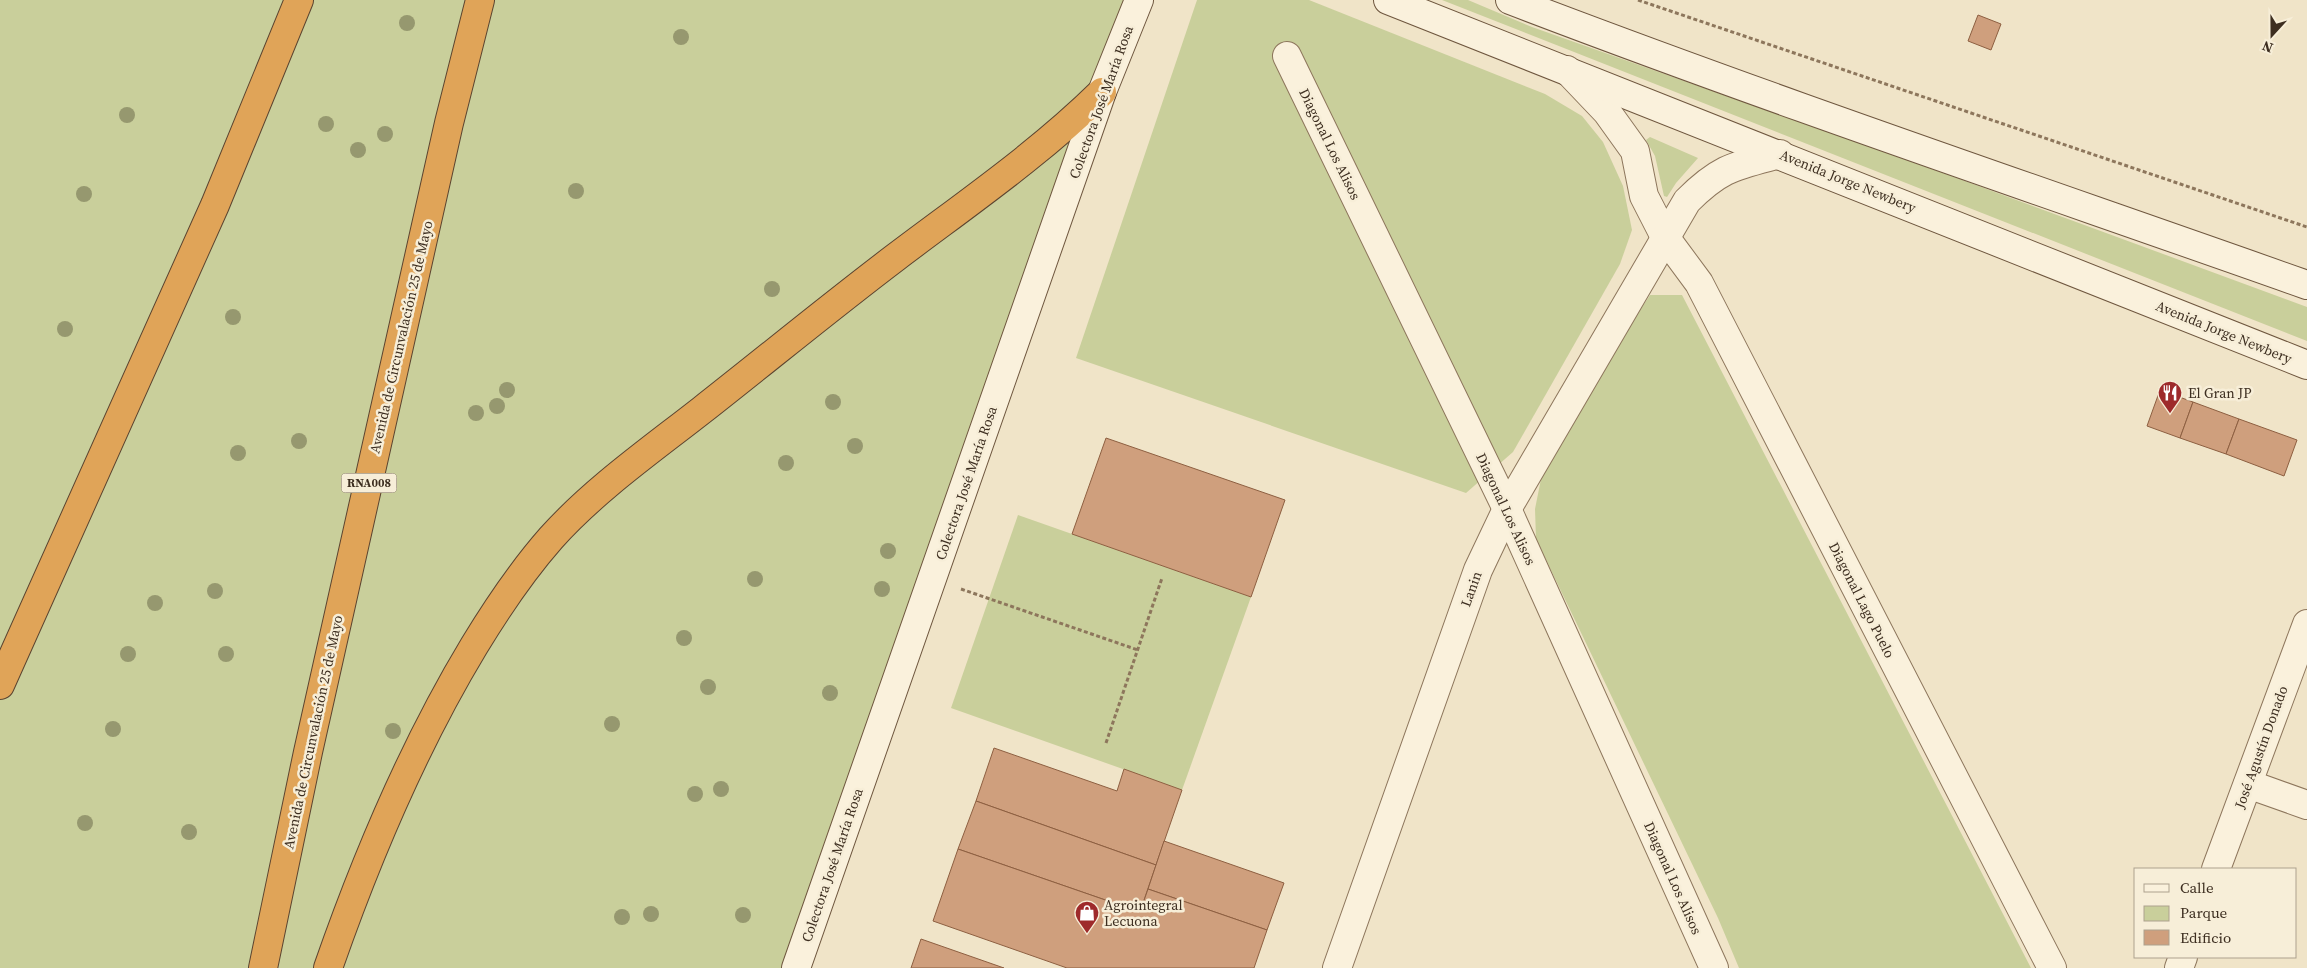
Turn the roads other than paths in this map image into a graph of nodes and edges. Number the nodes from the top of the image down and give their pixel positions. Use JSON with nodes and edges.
{"nodes":[{"id":1,"x":299,"y":0,"type":"edge"},
{"id":2,"x":480,"y":0,"type":"edge"},
{"id":3,"x":1139,"y":0,"type":"edge"},
{"id":4,"x":1388,"y":0,"type":"edge"},
{"id":5,"x":1510,"y":0,"type":"edge"},
{"id":6,"x":1287,"y":56,"type":"dead end"},
{"id":7,"x":1566,"y":70,"type":"junction"},
{"id":8,"x":1102,"y":92,"type":"junction"},
{"id":9,"x":1780,"y":154,"type":"junction"},
{"id":10,"x":1665,"y":237,"type":"junction"},
{"id":11,"x":2307,"y":285,"type":"edge"},
{"id":12,"x":2307,"y":365,"type":"edge"},
{"id":13,"x":1506,"y":509,"type":"junction"},
{"id":14,"x":2307,"y":624,"type":"edge"},
{"id":15,"x":0,"y":685,"type":"edge"},
{"id":16,"x":2248,"y":784,"type":"junction"},
{"id":17,"x":2307,"y":805,"type":"edge"},
{"id":18,"x":2216,"y":868,"type":"edge"},
{"id":19,"x":263,"y":968,"type":"edge"},
{"id":20,"x":328,"y":968,"type":"edge"},
{"id":21,"x":796,"y":968,"type":"edge"},
{"id":22,"x":1337,"y":968,"type":"edge"},
{"id":23,"x":1714,"y":968,"type":"edge"},
{"id":24,"x":2052,"y":968,"type":"edge"}],
"edges":[{"from":1,"to":15,"type":"highway"},
{"from":2,"to":19,"type":"highway","name":"Avenida de Circunvalación 25 de Mayo","number":"RNA008"},
{"from":3,"to":8,"type":"street","name":"Colectora José María Rosa"},
{"from":4,"to":7,"type":"street","name":"Avenida Jorge Newbery"},
{"from":5,"to":11,"type":"street"},
{"from":6,"to":13,"type":"street","name":"Diagonal Los Alisos"},
{"from":7,"to":9,"type":"street","name":"Avenida Jorge Newbery"},
{"from":7,"to":10,"type":"street","name":"Diagonal Lago Puelo"},
{"from":8,"to":20,"type":"highway"},
{"from":8,"to":21,"type":"street","name":"Colectora José María Rosa"},
{"from":9,"to":10,"type":"street"},
{"from":9,"to":12,"type":"street","name":"Avenida Jorge Newbery"},
{"from":10,"to":13,"type":"street","name":"Lanin"},
{"from":10,"to":24,"type":"street","name":"Diagonal Lago Puelo"},
{"from":13,"to":22,"type":"street","name":"Lanin"},
{"from":13,"to":23,"type":"street","name":"Diagonal Los Alisos"},
{"from":14,"to":16,"type":"street","name":"José Agustín Donado"},
{"from":16,"to":17,"type":"street"},
{"from":16,"to":18,"type":"street","name":"José Agustín Donado"}]}
